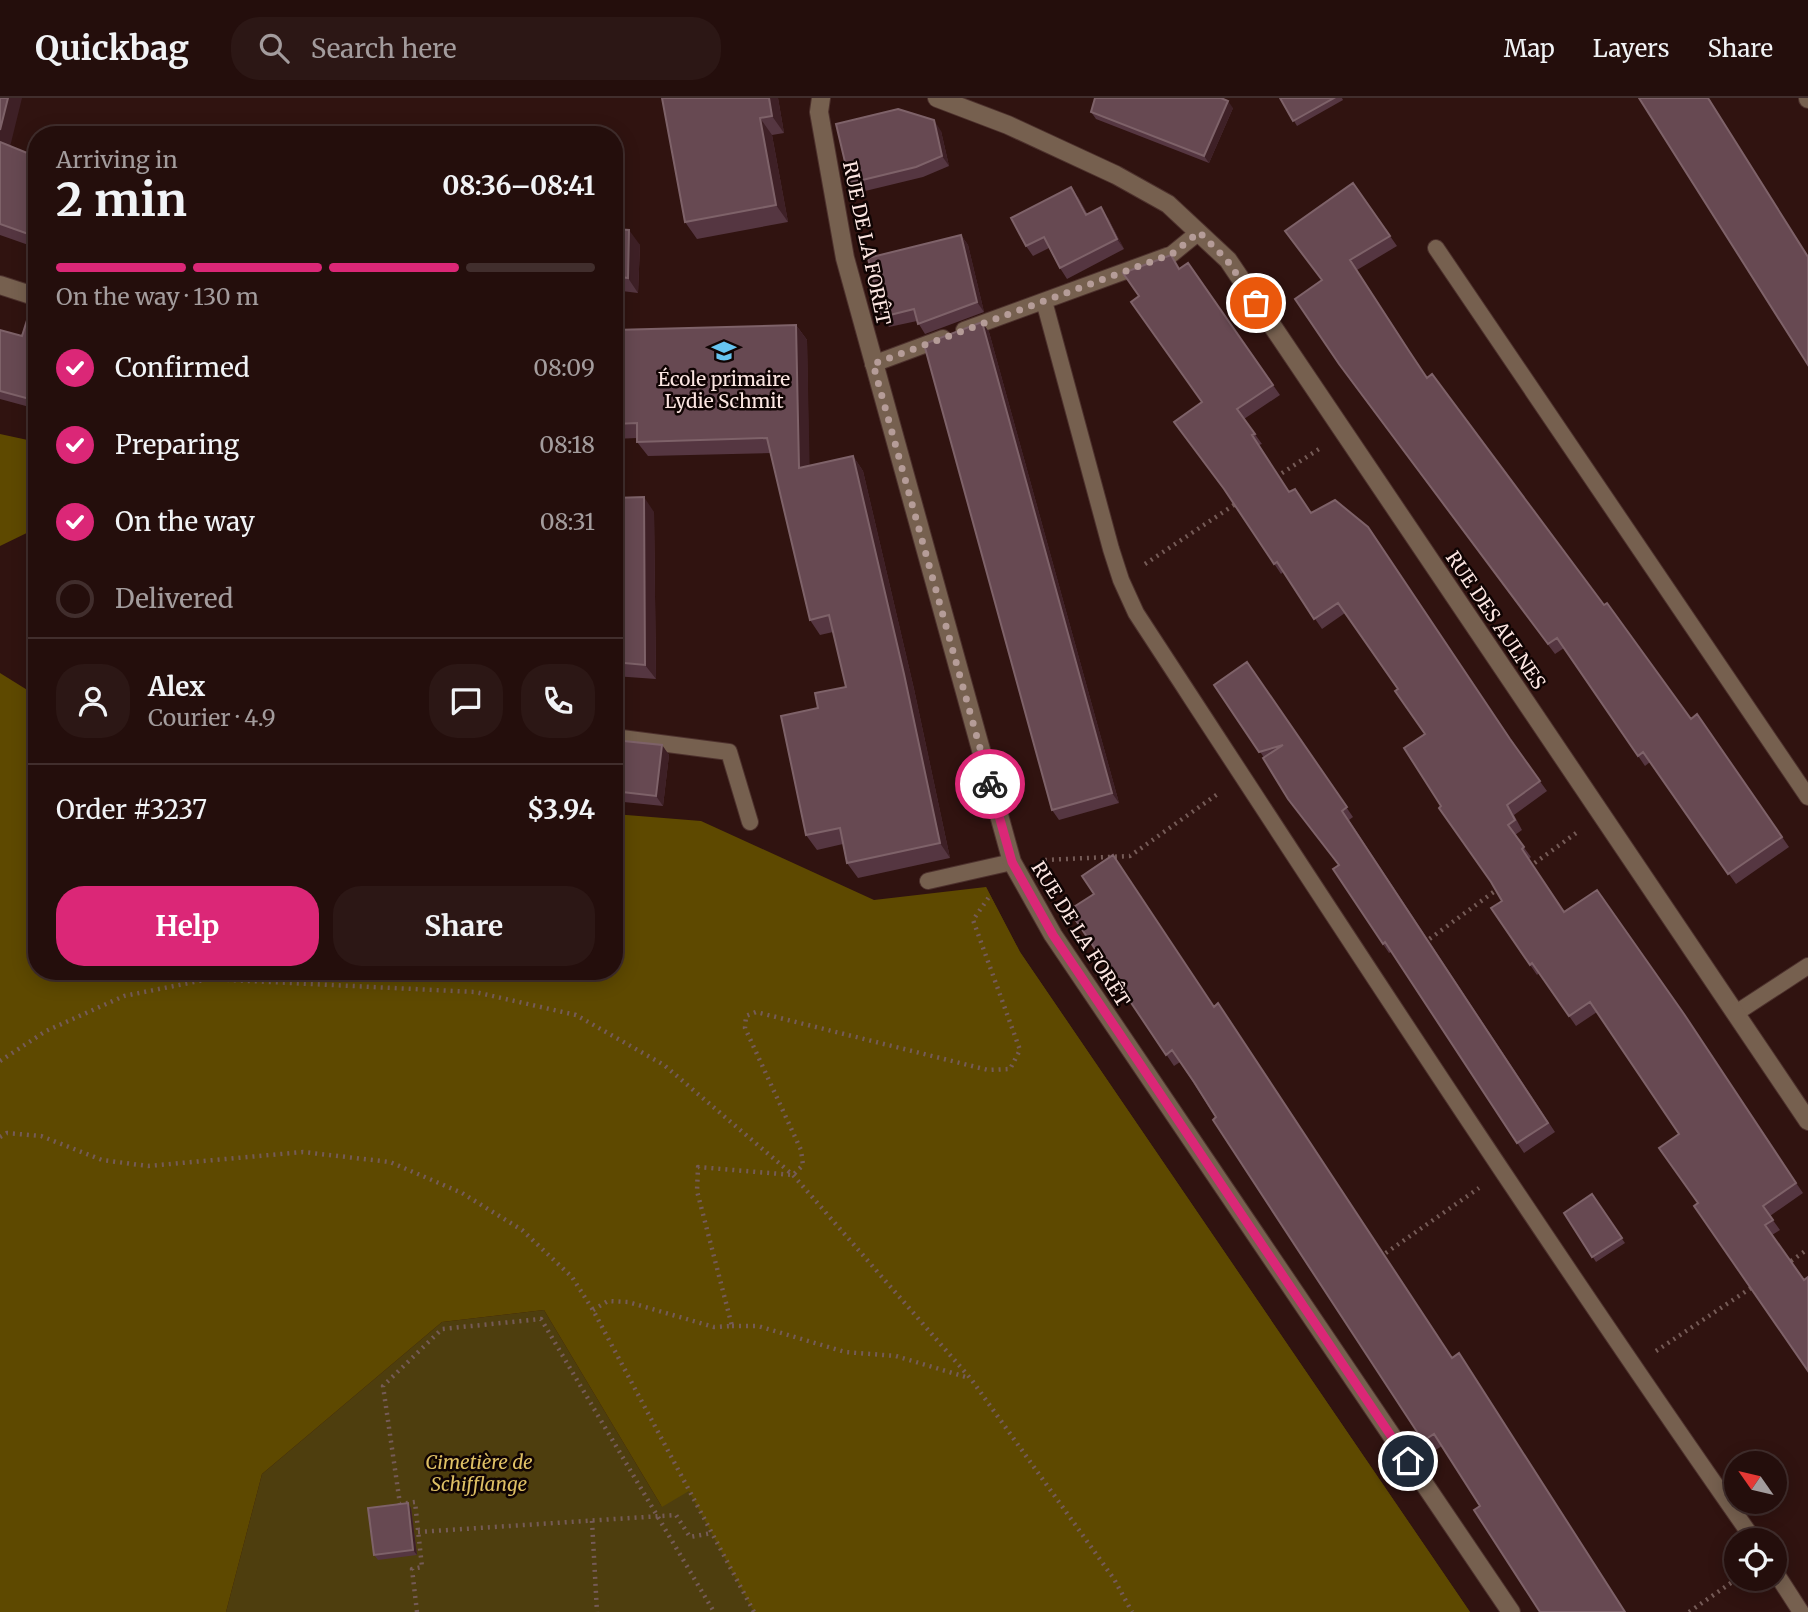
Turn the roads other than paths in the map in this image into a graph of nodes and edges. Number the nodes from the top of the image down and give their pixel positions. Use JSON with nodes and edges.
{"nodes":[{"id":1,"x":821,"y":98,"type":"edge"},
{"id":2,"x":937,"y":98,"type":"edge"},
{"id":3,"x":1199,"y":232,"type":"junction"},
{"id":4,"x":1436,"y":248,"type":"dead end"},
{"id":5,"x":0,"y":285,"type":"edge"},
{"id":6,"x":28,"y":294,"type":"edge"},
{"id":7,"x":1044,"y":301,"type":"junction"},
{"id":8,"x":873,"y":364,"type":"junction"},
{"id":9,"x":623,"y":738,"type":"edge"},
{"id":10,"x":1808,"y":797,"type":"edge"},
{"id":11,"x":750,"y":822,"type":"dead end"},
{"id":12,"x":1012,"y":862,"type":"junction"},
{"id":13,"x":928,"y":881,"type":"dead end"},
{"id":14,"x":1808,"y":966,"type":"edge"},
{"id":15,"x":1736,"y":1013,"type":"junction"},
{"id":16,"x":1808,"y":1121,"type":"edge"},
{"id":17,"x":1746,"y":1528,"type":"edge"},
{"id":18,"x":1787,"y":1590,"type":"edge"},
{"id":19,"x":1511,"y":1612,"type":"edge"},
{"id":20,"x":1801,"y":1612,"type":"edge"}],
"edges":[{"from":1,"to":8,"type":"street","name":"RUE DE LA FORÊT"},
{"from":2,"to":3,"type":"street","name":"RUE DES AULNES"},
{"from":3,"to":7,"type":"lane"},
{"from":3,"to":15,"type":"street","name":"RUE DES AULNES"},
{"from":4,"to":10,"type":"lane"},
{"from":5,"to":6,"type":"street"},
{"from":7,"to":8,"type":"lane"},
{"from":7,"to":17,"type":"lane"},
{"from":8,"to":12,"type":"street","name":"RUE DE LA FORÊT"},
{"from":9,"to":11,"type":"lane"},
{"from":12,"to":13,"type":"lane"},
{"from":12,"to":19,"type":"street","name":"RUE DE LA FORÊT"},
{"from":14,"to":15,"type":"lane"},
{"from":15,"to":16,"type":"street","name":"RUE DES AULNES"},
{"from":18,"to":20,"type":"lane"}]}
